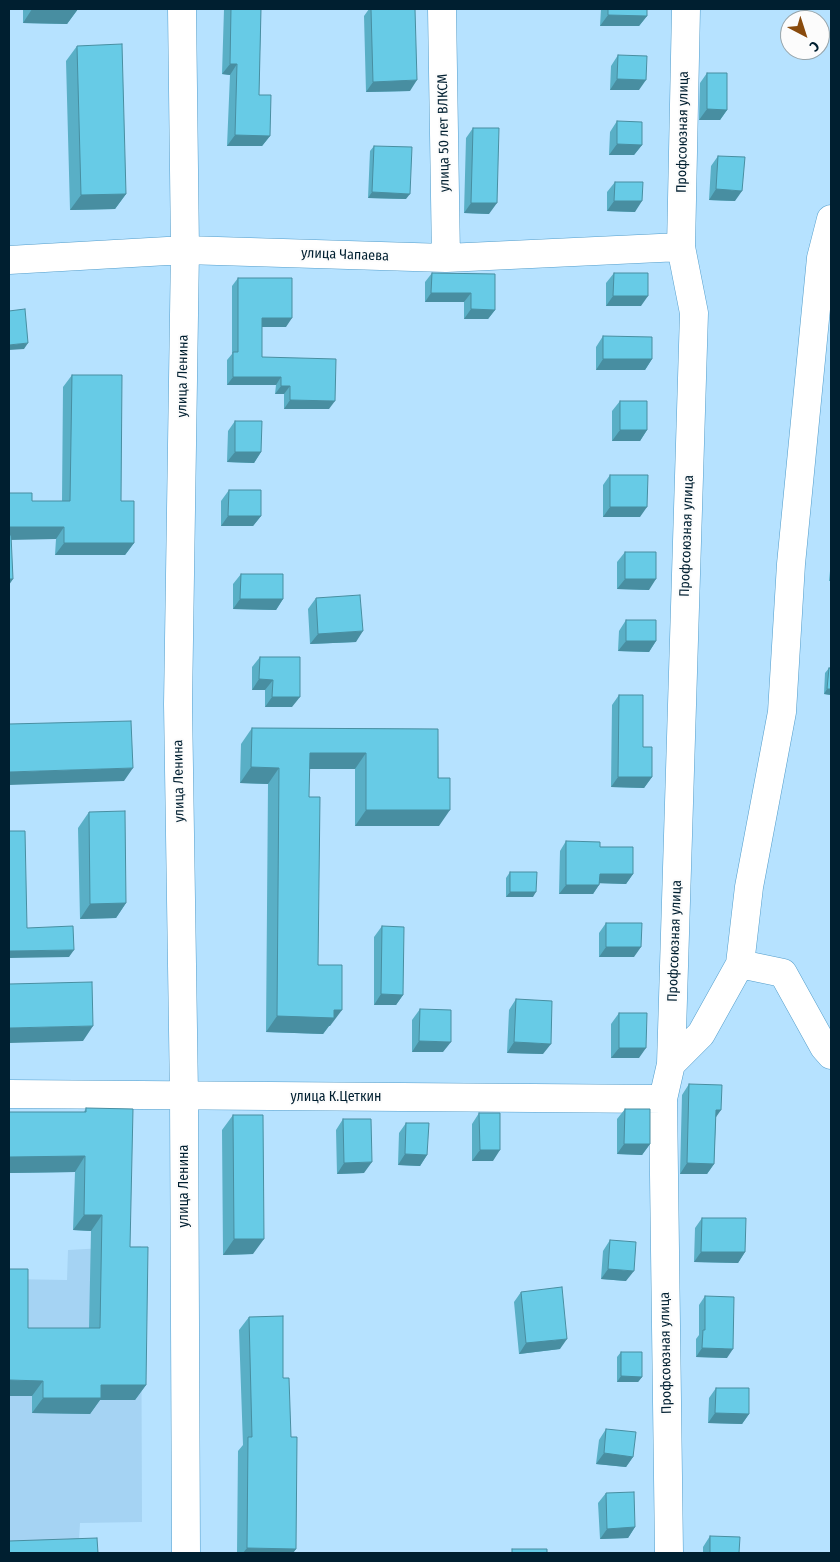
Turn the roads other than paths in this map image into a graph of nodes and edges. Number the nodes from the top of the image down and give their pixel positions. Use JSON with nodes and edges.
{"nodes":[{"id":1,"x":182,"y":9,"type":"edge"},
{"id":2,"x":442,"y":9,"type":"edge"},
{"id":3,"x":686,"y":9,"type":"edge"},
{"id":4,"x":831,"y":219,"type":"edge"},
{"id":5,"x":681,"y":247,"type":"junction"},
{"id":6,"x":185,"y":250,"type":"junction"},
{"id":7,"x":446,"y":258,"type":"junction"},
{"id":8,"x":826,"y":258,"type":"edge"},
{"id":9,"x":9,"y":260,"type":"edge"},
{"id":10,"x":740,"y":964,"type":"junction"},
{"id":11,"x":831,"y":1055,"type":"edge"},
{"id":12,"x":672,"y":1064,"type":"junction"},
{"id":13,"x":9,"y":1094,"type":"edge"},
{"id":14,"x":184,"y":1095,"type":"junction"},
{"id":15,"x":663,"y":1099,"type":"junction"},
{"id":16,"x":186,"y":1553,"type":"edge"},
{"id":17,"x":669,"y":1553,"type":"edge"}],
"edges":[{"from":1,"to":6,"type":"street","name":"улица Ленина"},
{"from":2,"to":7,"type":"street","name":"улица 50 лет ВЛКСМ"},
{"from":3,"to":5,"type":"street","name":"Профсоюзная улица"},
{"from":4,"to":8,"type":"street","name":"Профсоюзная улица"},
{"from":5,"to":7,"type":"street","name":"улица Чапаева"},
{"from":5,"to":12,"type":"street","name":"Профсоюзная улица"},
{"from":6,"to":7,"type":"street","name":"улица Чапаева"},
{"from":6,"to":9,"type":"street","name":"улица Чапаева"},
{"from":6,"to":14,"type":"street","name":"улица Ленина"},
{"from":8,"to":10,"type":"street","name":"Профсоюзная улица"},
{"from":10,"to":11,"type":"street"},
{"from":10,"to":12,"type":"street","name":"Профсоюзная улица"},
{"from":12,"to":15,"type":"street","name":"Профсоюзная улица"},
{"from":13,"to":14,"type":"street","name":"улица К.Цеткин"},
{"from":14,"to":15,"type":"street","name":"улица К.Цеткин"},
{"from":14,"to":16,"type":"street","name":"улица Ленина"},
{"from":15,"to":17,"type":"street","name":"Профсоюзная улица"}]}
